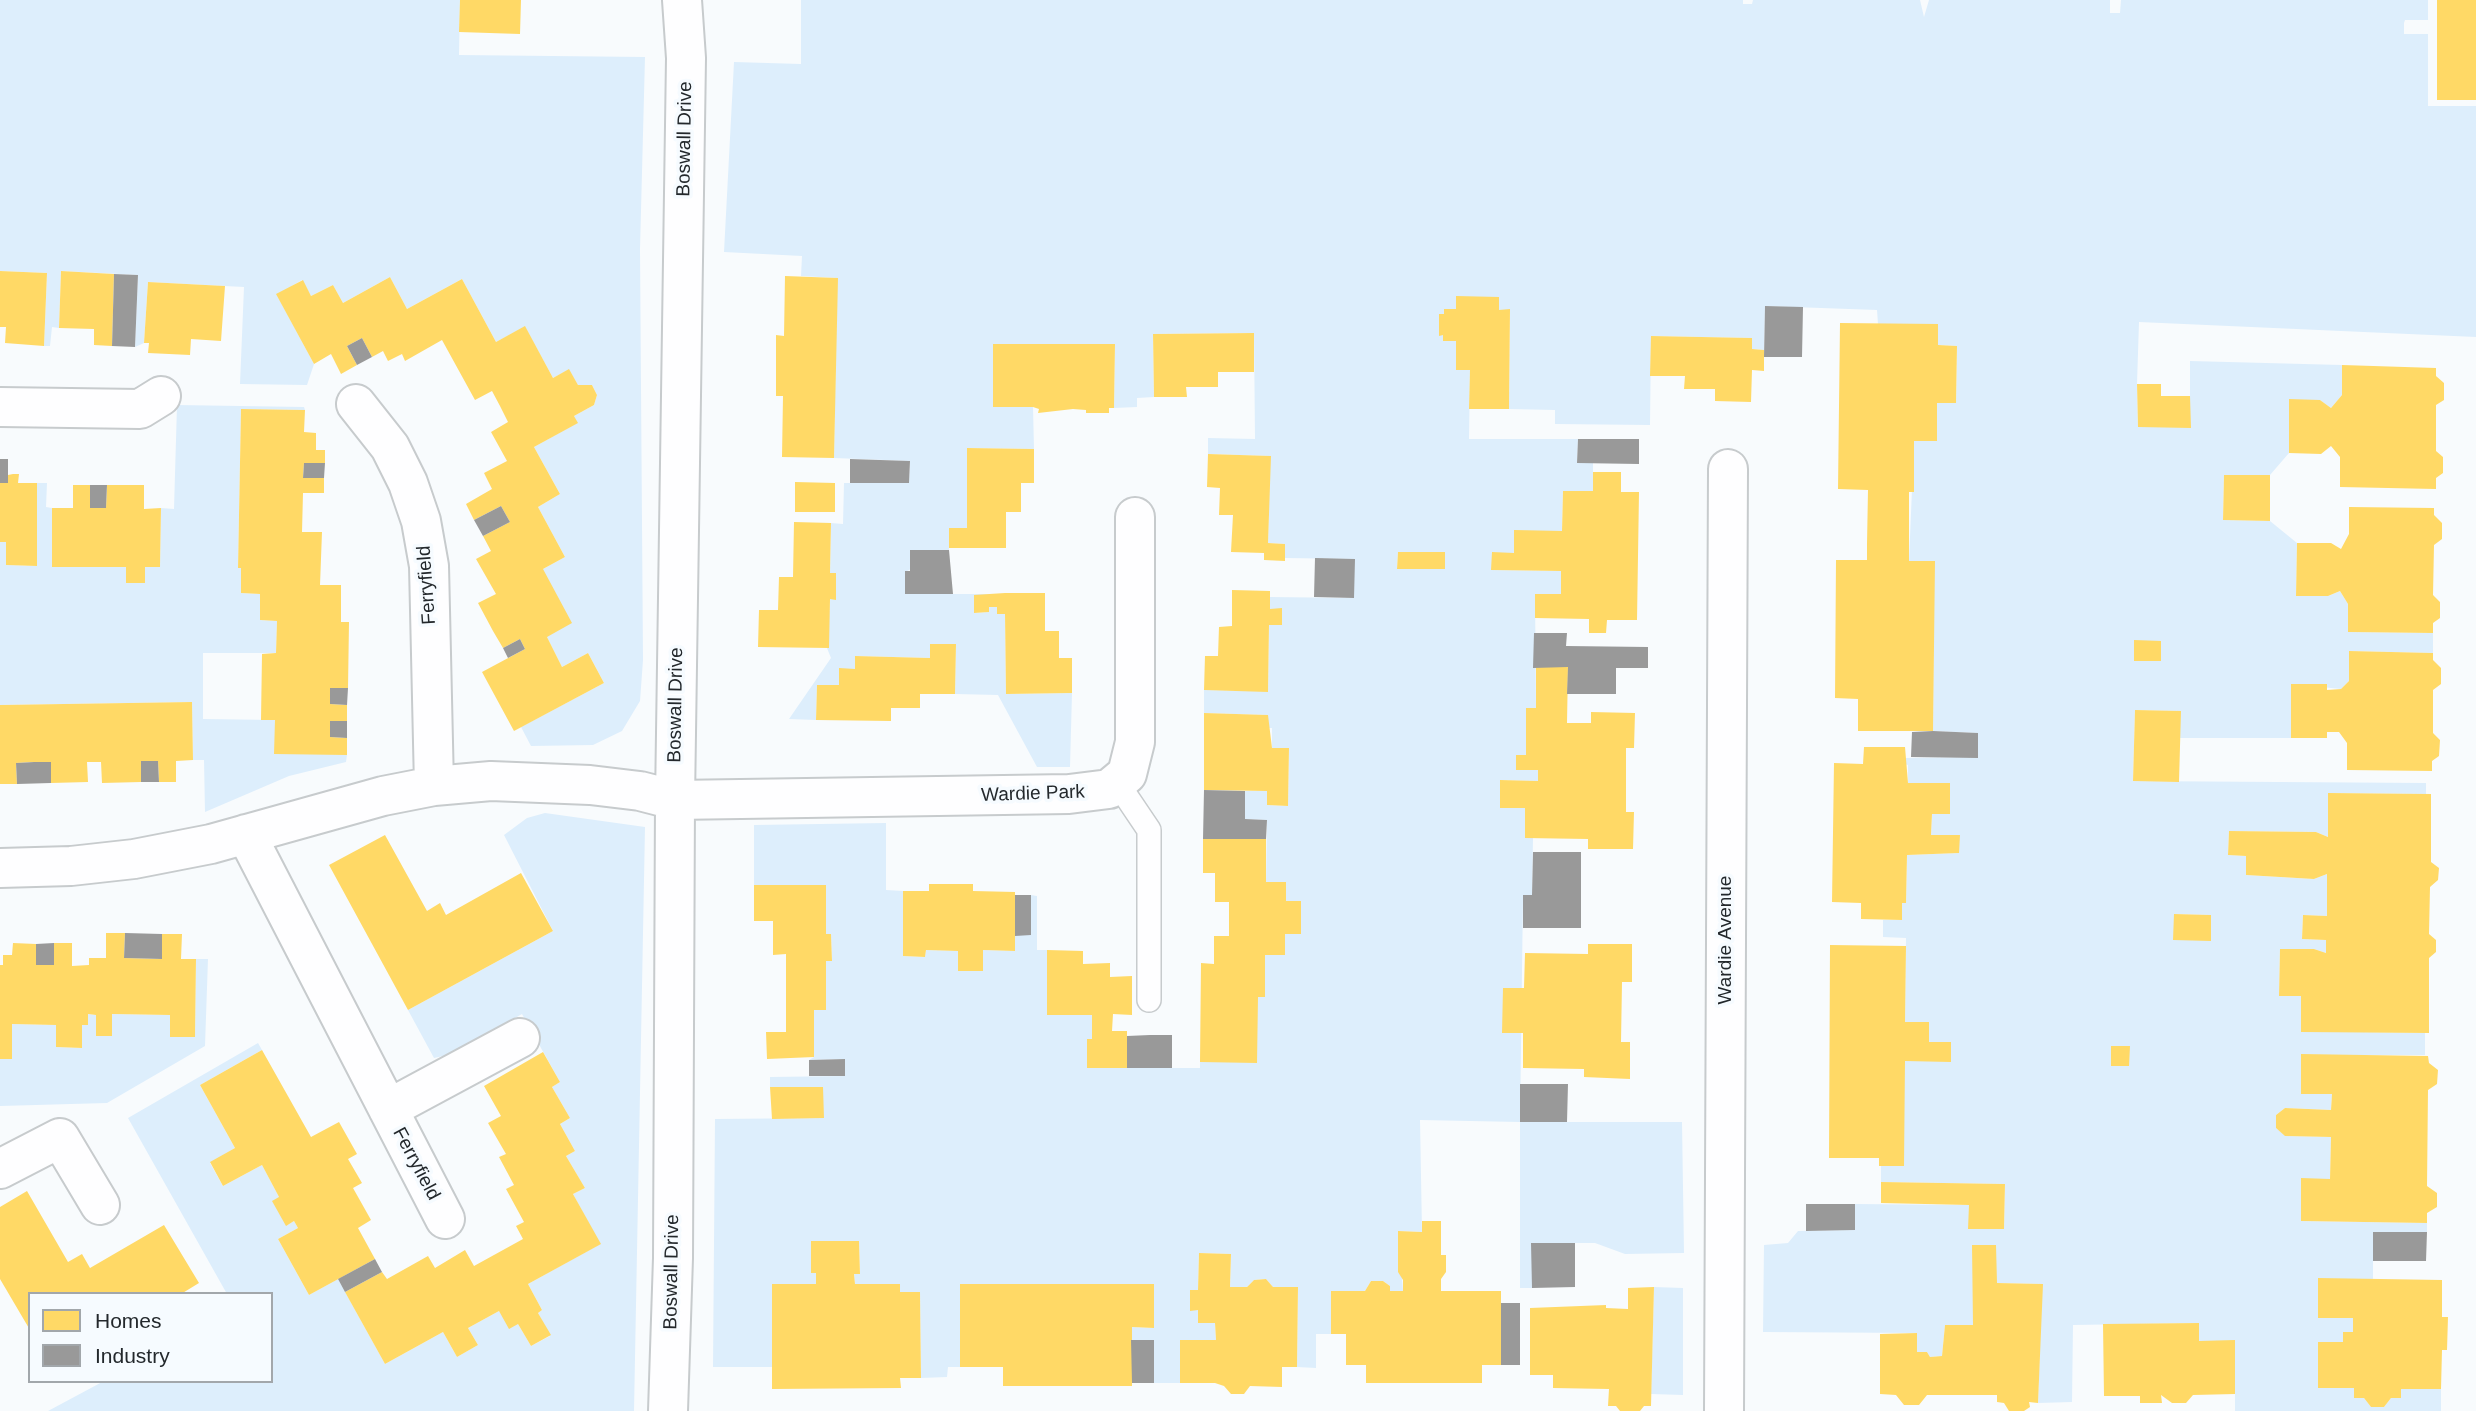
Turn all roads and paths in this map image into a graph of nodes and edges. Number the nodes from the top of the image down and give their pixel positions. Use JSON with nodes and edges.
{"nodes":[{"id":1,"x":682,"y":0,"type":"edge"},
{"id":2,"x":161,"y":396,"type":"dead end"},
{"id":3,"x":356,"y":404,"type":"dead end"},
{"id":4,"x":0,"y":407,"type":"edge"},
{"id":5,"x":1728,"y":469,"type":"dead end"},
{"id":6,"x":1135,"y":517,"type":"dead end"},
{"id":7,"x":1118,"y":784,"type":"junction"},
{"id":8,"x":434,"y":786,"type":"junction"},
{"id":9,"x":675,"y":800,"type":"junction"},
{"id":10,"x":246,"y":834,"type":"junction"},
{"id":11,"x":0,"y":867,"type":"edge"},
{"id":12,"x":1149,"y":1000,"type":"dead end"},
{"id":13,"x":520,"y":1038,"type":"dead end"},
{"id":14,"x":388,"y":1109,"type":"junction"},
{"id":15,"x":0,"y":1169,"type":"edge"},
{"id":16,"x":100,"y":1205,"type":"dead end"},
{"id":17,"x":445,"y":1219,"type":"dead end"},
{"id":18,"x":668,"y":1411,"type":"edge"},
{"id":19,"x":1724,"y":1411,"type":"edge"}],
"edges":[{"from":1,"to":9,"type":"street","name":"Boswall Drive"},
{"from":2,"to":4,"type":"street"},
{"from":3,"to":8,"type":"street","name":"Ferryfield"},
{"from":5,"to":19,"type":"street","name":"Wardie Avenue"},
{"from":6,"to":7,"type":"street"},
{"from":7,"to":9,"type":"street","name":"Wardie Park"},
{"from":7,"to":12,"type":"lane"},
{"from":8,"to":9,"type":"street"},
{"from":8,"to":10,"type":"street"},
{"from":9,"to":18,"type":"street","name":"Boswall Drive"},
{"from":10,"to":11,"type":"street"},
{"from":10,"to":14,"type":"street","name":"Ferryfield"},
{"from":13,"to":14,"type":"street","name":"Ferryfield"},
{"from":14,"to":17,"type":"street","name":"Ferryfield"},
{"from":15,"to":16,"type":"street"}]}
